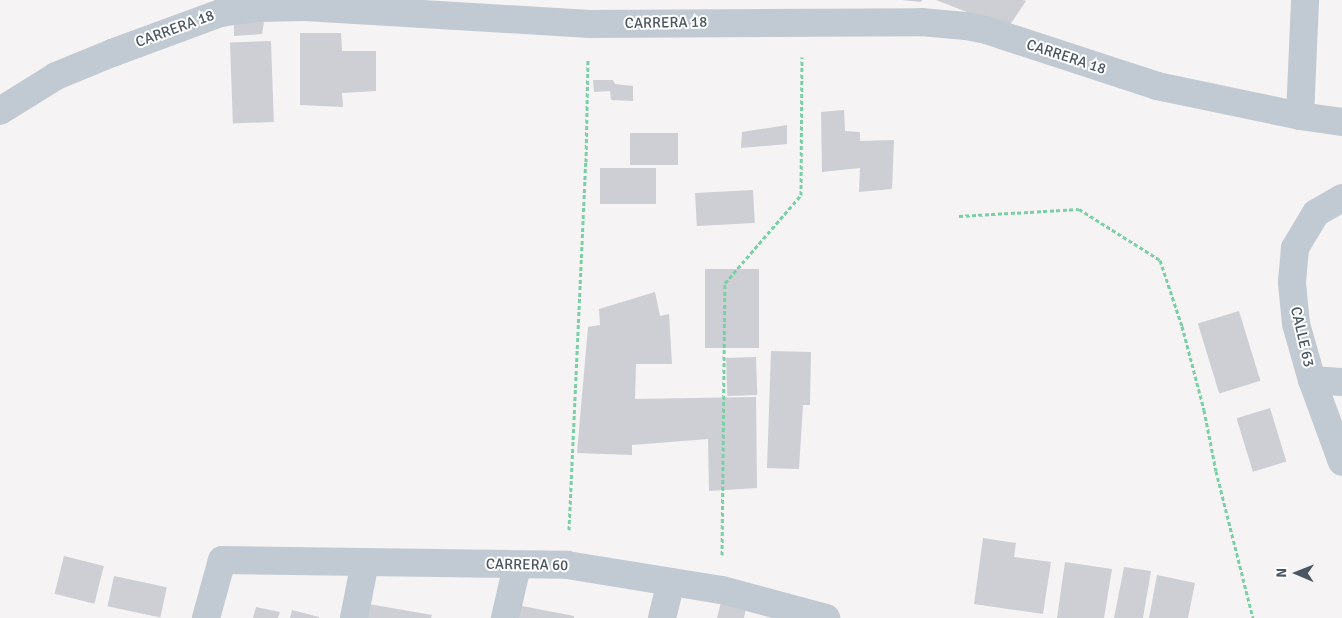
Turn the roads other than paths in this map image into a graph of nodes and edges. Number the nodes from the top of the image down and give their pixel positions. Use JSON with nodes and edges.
{"nodes":[{"id":1,"x":1305,"y":0,"type":"edge"},
{"id":2,"x":0,"y":111,"type":"edge"},
{"id":3,"x":1300,"y":116,"type":"junction"},
{"id":4,"x":1342,"y":122,"type":"edge"},
{"id":5,"x":1342,"y":198,"type":"edge"},
{"id":6,"x":1312,"y":380,"type":"junction"},
{"id":7,"x":1342,"y":382,"type":"edge"},
{"id":8,"x":1342,"y":462,"type":"edge"},
{"id":9,"x":365,"y":562,"type":"junction"},
{"id":10,"x":517,"y":566,"type":"junction"},
{"id":11,"x":671,"y":582,"type":"junction"},
{"id":12,"x":799,"y":615,"type":"edge"},
{"id":13,"x":206,"y":618,"type":"edge"},
{"id":14,"x":354,"y":618,"type":"edge"},
{"id":15,"x":504,"y":618,"type":"edge"},
{"id":16,"x":662,"y":618,"type":"edge"},
{"id":17,"x":826,"y":618,"type":"edge"}],
"edges":[{"from":1,"to":3,"type":"street"},
{"from":2,"to":3,"type":"street","name":"CARRERA 18"},
{"from":3,"to":4,"type":"street","name":"CARRERA 18"},
{"from":5,"to":6,"type":"street","name":"CALLE 63"},
{"from":6,"to":7,"type":"street"},
{"from":6,"to":8,"type":"street","name":"CALLE 63"},
{"from":9,"to":10,"type":"street","name":"CARRERA 60"},
{"from":9,"to":13,"type":"street","name":"CARRERA 60"},
{"from":9,"to":14,"type":"street"},
{"from":10,"to":11,"type":"street","name":"CARRERA 60"},
{"from":10,"to":15,"type":"street"},
{"from":11,"to":12,"type":"street","name":"CARRERA 60"},
{"from":11,"to":16,"type":"street"},
{"from":12,"to":17,"type":"street","name":"CARRERA 60"}]}
